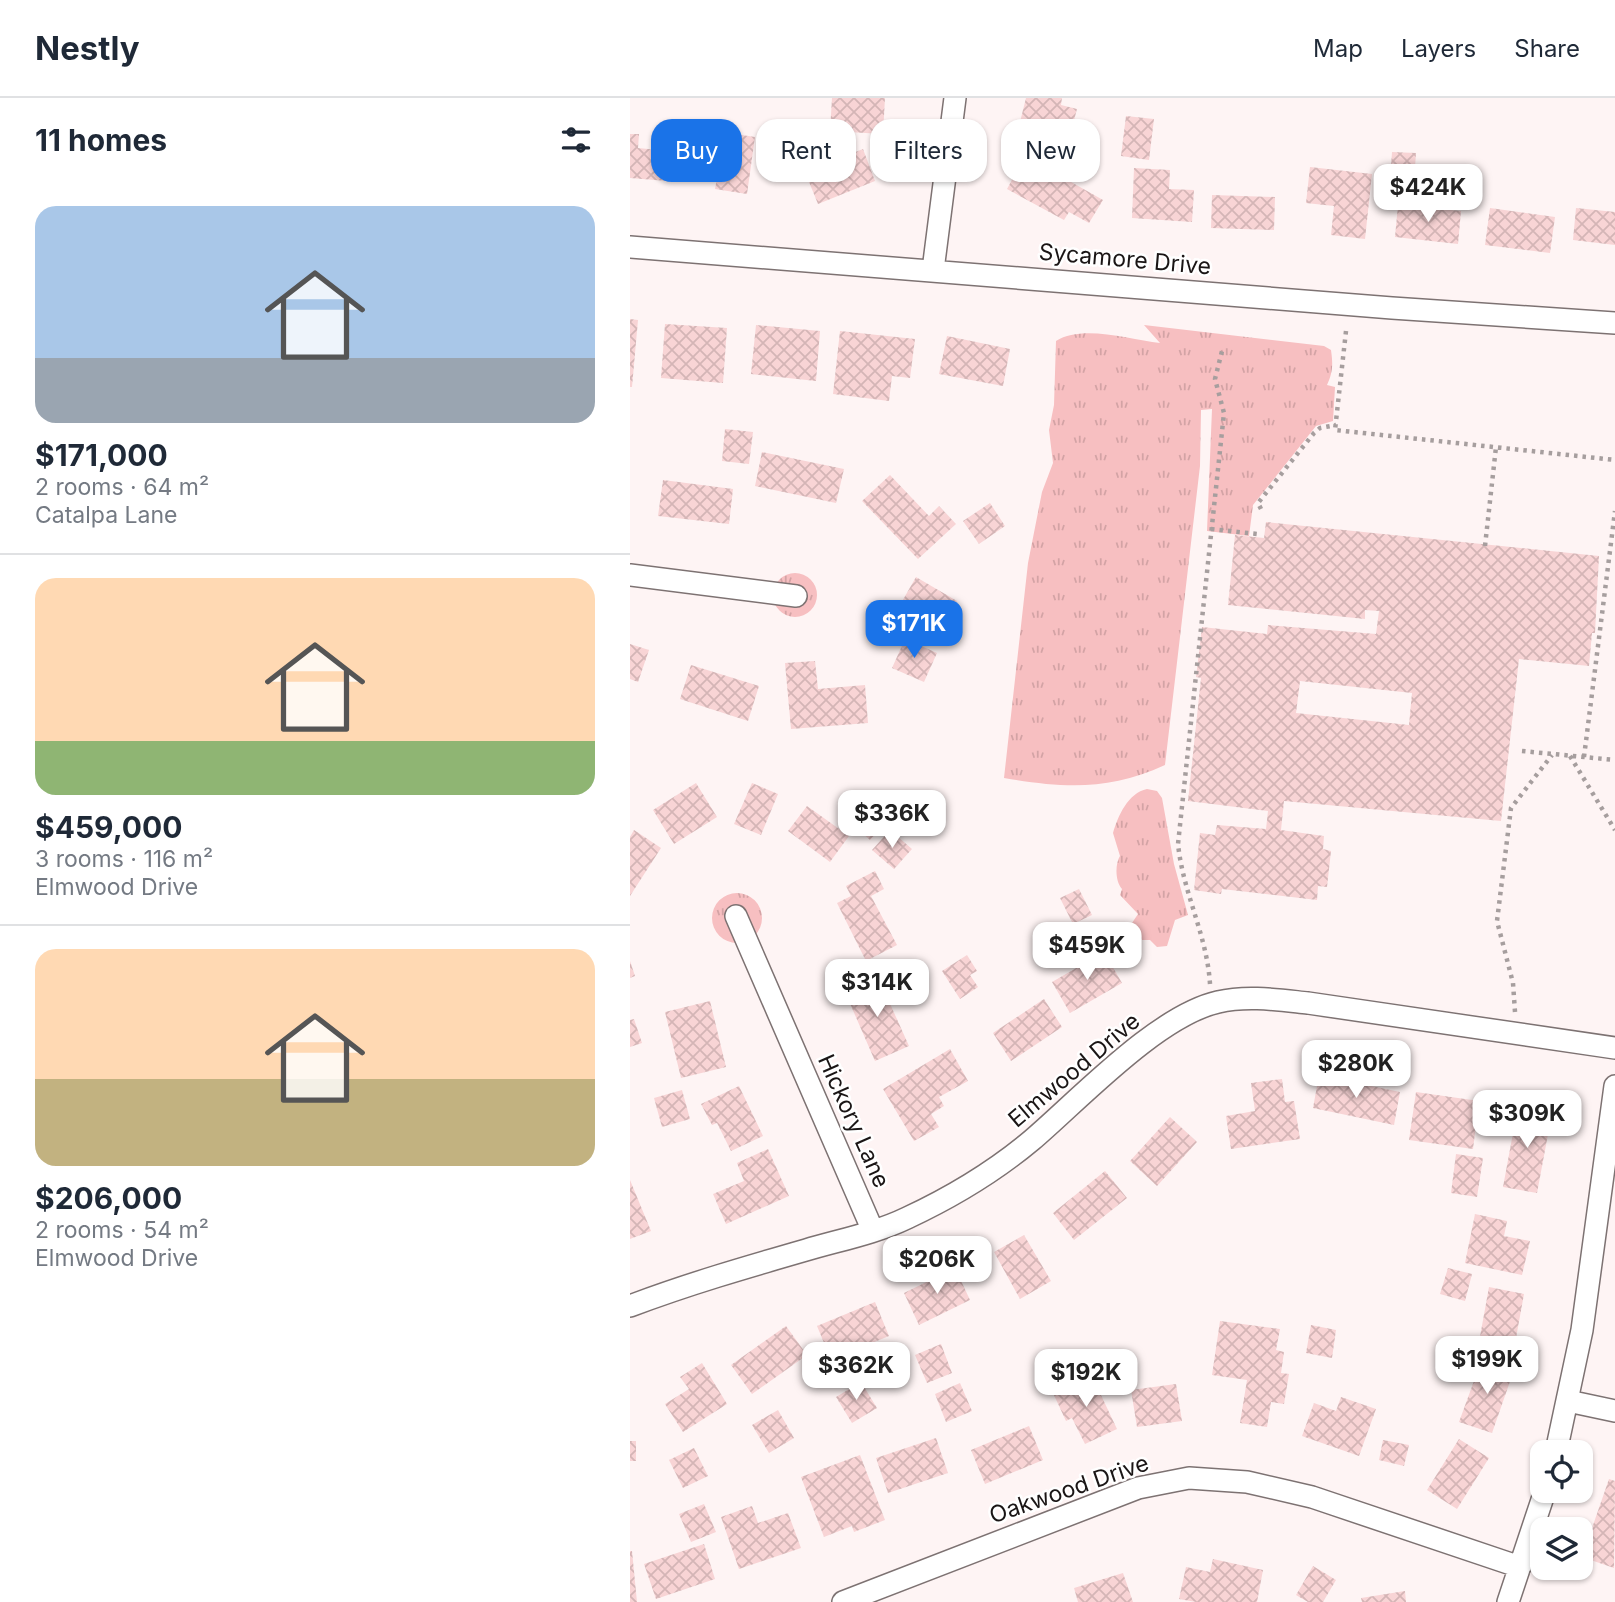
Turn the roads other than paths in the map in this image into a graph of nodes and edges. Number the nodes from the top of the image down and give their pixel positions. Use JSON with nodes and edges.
{"nodes":[{"id":1,"x":955,"y":98,"type":"edge"},
{"id":2,"x":630,"y":247,"type":"edge"},
{"id":3,"x":933,"y":270,"type":"junction"},
{"id":4,"x":1615,"y":323,"type":"edge"},
{"id":5,"x":630,"y":575,"type":"edge"},
{"id":6,"x":796,"y":596,"type":"dead end"},
{"id":7,"x":736,"y":916,"type":"dead end"},
{"id":8,"x":1615,"y":1048,"type":"edge"},
{"id":9,"x":1615,"y":1086,"type":"edge"},
{"id":10,"x":873,"y":1231,"type":"junction"},
{"id":11,"x":630,"y":1306,"type":"edge"},
{"id":12,"x":1569,"y":1401,"type":"junction"},
{"id":13,"x":1615,"y":1411,"type":"edge"},
{"id":14,"x":1559,"y":1440,"type":"edge"},
{"id":15,"x":1541,"y":1503,"type":"edge"},
{"id":16,"x":1520,"y":1567,"type":"junction"},
{"id":17,"x":843,"y":1602,"type":"edge"},
{"id":18,"x":1508,"y":1602,"type":"edge"}],
"edges":[{"from":1,"to":3,"type":"street"},
{"from":2,"to":3,"type":"street","name":"Sycamore Drive"},
{"from":3,"to":4,"type":"street","name":"Sycamore Drive"},
{"from":5,"to":6,"type":"street"},
{"from":7,"to":10,"type":"street","name":"Hickory Lane"},
{"from":8,"to":10,"type":"street","name":"Elmwood Drive"},
{"from":9,"to":12,"type":"street"},
{"from":10,"to":11,"type":"street","name":"Elmwood Drive"},
{"from":12,"to":13,"type":"street"},
{"from":12,"to":14,"type":"street"},
{"from":15,"to":16,"type":"street"},
{"from":16,"to":17,"type":"street","name":"Oakwood Drive"},
{"from":16,"to":18,"type":"street"}]}
